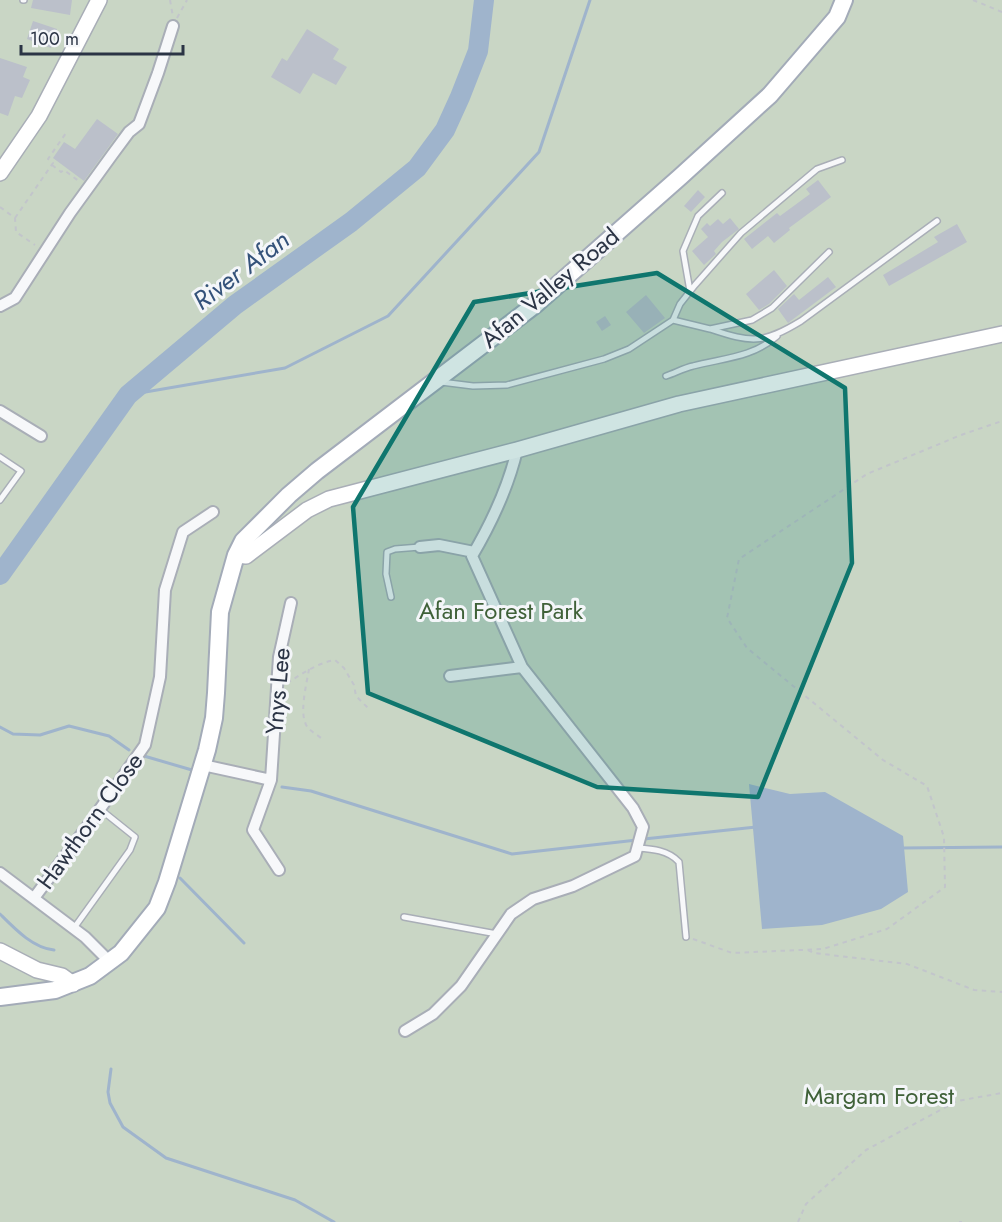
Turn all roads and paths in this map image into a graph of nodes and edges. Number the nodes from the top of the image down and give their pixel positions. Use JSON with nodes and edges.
{"nodes":[{"id":1,"x":99,"y":0,"type":"edge"},
{"id":2,"x":170,"y":0,"type":"edge"},
{"id":3,"x":188,"y":0,"type":"edge"},
{"id":4,"x":844,"y":0,"type":"edge"},
{"id":5,"x":973,"y":0,"type":"edge"},
{"id":6,"x":1002,"y":12,"type":"edge"},
{"id":7,"x":173,"y":26,"type":"junction"},
{"id":8,"x":66,"y":133,"type":"dead end"},
{"id":9,"x":842,"y":160,"type":"dead end"},
{"id":10,"x":52,"y":165,"type":"junction"},
{"id":11,"x":0,"y":173,"type":"edge"},
{"id":12,"x":88,"y":188,"type":"junction"},
{"id":13,"x":722,"y":193,"type":"dead end"},
{"id":14,"x":0,"y":207,"type":"edge"},
{"id":15,"x":15,"y":218,"type":"junction"},
{"id":16,"x":937,"y":221,"type":"dead end"},
{"id":17,"x":45,"y":252,"type":"junction"},
{"id":18,"x":829,"y":252,"type":"dead end"},
{"id":19,"x":690,"y":291,"type":"junction"},
{"id":20,"x":0,"y":306,"type":"edge"},
{"id":21,"x":673,"y":320,"type":"junction"},
{"id":22,"x":710,"y":329,"type":"junction"},
{"id":23,"x":1002,"y":334,"type":"edge"},
{"id":24,"x":778,"y":335,"type":"junction"},
{"id":25,"x":666,"y":376,"type":"dead end"},
{"id":26,"x":436,"y":381,"type":"junction"},
{"id":27,"x":0,"y":411,"type":"edge"},
{"id":28,"x":1002,"y":421,"type":"edge"},
{"id":29,"x":41,"y":436,"type":"dead end"},
{"id":30,"x":517,"y":450,"type":"junction"},
{"id":31,"x":0,"y":457,"type":"edge"},
{"id":32,"x":0,"y":500,"type":"edge"},
{"id":33,"x":213,"y":512,"type":"dead end"},
{"id":34,"x":420,"y":547,"type":"joint"},
{"id":35,"x":474,"y":552,"type":"junction"},
{"id":36,"x":236,"y":555,"type":"junction"},
{"id":37,"x":391,"y":597,"type":"dead end"},
{"id":38,"x":291,"y":603,"type":"dead end"},
{"id":39,"x":522,"y":667,"type":"junction"},
{"id":40,"x":309,"y":669,"type":"junction"},
{"id":41,"x":450,"y":676,"type":"dead end"},
{"id":42,"x":277,"y":689,"type":"junction"},
{"id":43,"x":368,"y":708,"type":"dead end"},
{"id":44,"x":321,"y":738,"type":"dead end"},
{"id":45,"x":203,"y":765,"type":"junction"},
{"id":46,"x":271,"y":780,"type":"junction"},
{"id":47,"x":100,"y":809,"type":"junction"},
{"id":48,"x":639,"y":842,"type":"junction"},
{"id":49,"x":279,"y":870,"type":"dead end"},
{"id":50,"x":0,"y":873,"type":"edge"},
{"id":51,"x":34,"y":898,"type":"junction"},
{"id":52,"x":404,"y":917,"type":"dead end"},
{"id":53,"x":74,"y":928,"type":"junction"},
{"id":54,"x":497,"y":934,"type":"junction"},
{"id":55,"x":686,"y":937,"type":"joint"},
{"id":56,"x":808,"y":950,"type":"junction"},
{"id":57,"x":0,"y":951,"type":"edge"},
{"id":58,"x":110,"y":962,"type":"junction"},
{"id":59,"x":73,"y":984,"type":"junction"},
{"id":60,"x":1002,"y":992,"type":"edge"},
{"id":61,"x":0,"y":998,"type":"edge"},
{"id":62,"x":405,"y":1031,"type":"dead end"},
{"id":63,"x":1002,"y":1093,"type":"edge"},
{"id":64,"x":798,"y":1222,"type":"edge"}],
"edges":[{"from":1,"to":11,"type":"main road"},
{"from":2,"to":7,"type":"path"},
{"from":3,"to":7,"type":"path"},
{"from":4,"to":26,"type":"main road","name":"Afan Valley Road"},
{"from":5,"to":6,"type":"path"},
{"from":7,"to":12,"type":"street"},
{"from":8,"to":10,"type":"path"},
{"from":9,"to":19,"type":"lane"},
{"from":10,"to":12,"type":"path"},
{"from":10,"to":15,"type":"path"},
{"from":12,"to":17,"type":"street"},
{"from":13,"to":19,"type":"lane"},
{"from":14,"to":15,"type":"path"},
{"from":15,"to":17,"type":"path"},
{"from":16,"to":24,"type":"lane"},
{"from":17,"to":20,"type":"street"},
{"from":18,"to":22,"type":"lane"},
{"from":19,"to":21,"type":"lane"},
{"from":21,"to":22,"type":"lane"},
{"from":21,"to":26,"type":"lane"},
{"from":22,"to":24,"type":"lane"},
{"from":23,"to":30,"type":"main road"},
{"from":24,"to":25,"type":"lane"},
{"from":26,"to":36,"type":"main road","name":"Afan Valley Road"},
{"from":27,"to":29,"type":"street"},
{"from":28,"to":56,"type":"path"},
{"from":30,"to":35,"type":"street"},
{"from":30,"to":36,"type":"main road"},
{"from":31,"to":32,"type":"lane"},
{"from":33,"to":47,"type":"street","name":"Hawthorn Close"},
{"from":34,"to":35,"type":"street"},
{"from":34,"to":37,"type":"lane"},
{"from":35,"to":39,"type":"street"},
{"from":36,"to":45,"type":"main road","name":"Afan Valley Road"},
{"from":38,"to":42,"type":"street","name":"Ynys Lee"},
{"from":39,"to":41,"type":"street"},
{"from":39,"to":48,"type":"street"},
{"from":40,"to":42,"type":"path"},
{"from":40,"to":43,"type":"path"},
{"from":40,"to":44,"type":"path"},
{"from":42,"to":46,"type":"street","name":"Ynys Lee"},
{"from":45,"to":46,"type":"street"},
{"from":45,"to":58,"type":"main road","name":"Afan Valley Road"},
{"from":46,"to":49,"type":"street","name":"Ynys Lee"},
{"from":47,"to":51,"type":"street","name":"Hawthorn Close"},
{"from":47,"to":53,"type":"lane"},
{"from":48,"to":54,"type":"street"},
{"from":48,"to":55,"type":"lane"},
{"from":50,"to":51,"type":"street","name":"Hawthorn Close"},
{"from":51,"to":53,"type":"street","name":"Hawthorn Close"},
{"from":52,"to":54,"type":"lane"},
{"from":53,"to":58,"type":"street","name":"Hawthorn Close"},
{"from":54,"to":62,"type":"street"},
{"from":55,"to":56,"type":"path"},
{"from":56,"to":60,"type":"path"},
{"from":57,"to":59,"type":"main road"},
{"from":58,"to":59,"type":"main road","name":"Afan Valley Road"},
{"from":59,"to":61,"type":"main road","name":"Afan Valley Road"},
{"from":63,"to":64,"type":"path"}]}
